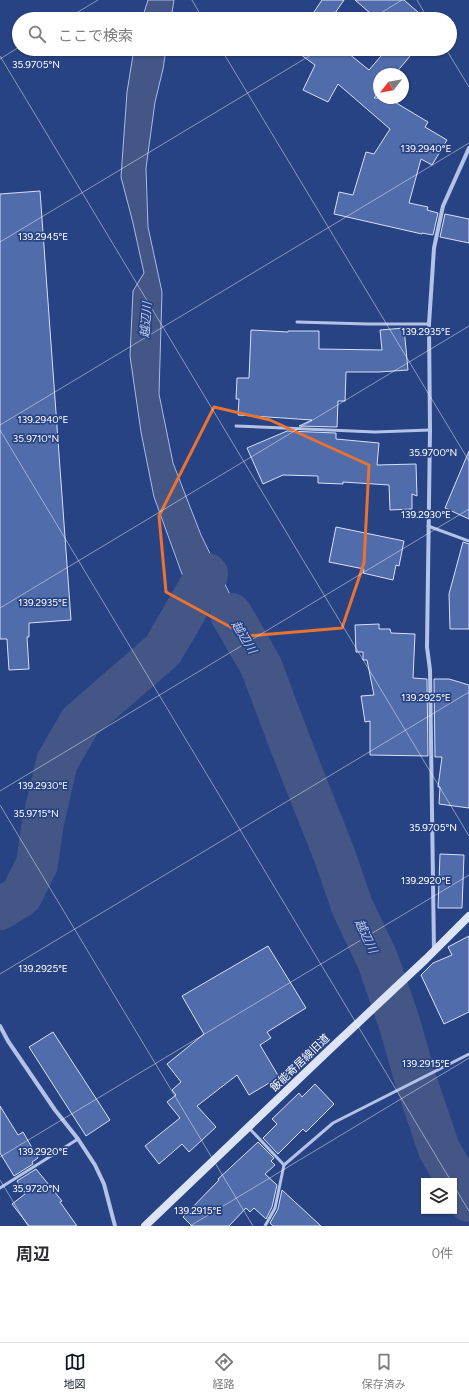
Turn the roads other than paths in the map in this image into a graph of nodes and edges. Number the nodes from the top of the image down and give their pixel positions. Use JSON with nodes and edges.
{"nodes":[{"id":1,"x":469,"y":148,"type":"edge"},
{"id":2,"x":297,"y":322,"type":"dead end"},
{"id":3,"x":429,"y":324,"type":"junction"},
{"id":4,"x":236,"y":426,"type":"dead end"},
{"id":5,"x":430,"y":430,"type":"junction"},
{"id":6,"x":428,"y":526,"type":"junction"},
{"id":7,"x":469,"y":541,"type":"edge"},
{"id":8,"x":469,"y":916,"type":"edge"},
{"id":9,"x":434,"y":952,"type":"junction"},
{"id":10,"x":0,"y":1026,"type":"edge"},
{"id":11,"x":469,"y":1054,"type":"edge"},
{"id":12,"x":248,"y":1128,"type":"junction"},
{"id":13,"x":78,"y":1139,"type":"junction"},
{"id":14,"x":284,"y":1164,"type":"junction"},
{"id":15,"x":0,"y":1188,"type":"edge"},
{"id":16,"x":115,"y":1226,"type":"edge"},
{"id":17,"x":145,"y":1226,"type":"edge"},
{"id":18,"x":265,"y":1226,"type":"edge"}],
"edges":[{"from":1,"to":3,"type":"street"},
{"from":2,"to":3,"type":"lane"},
{"from":3,"to":5,"type":"street"},
{"from":4,"to":5,"type":"lane"},
{"from":5,"to":6,"type":"street"},
{"from":6,"to":7,"type":"lane"},
{"from":6,"to":9,"type":"street"},
{"from":8,"to":9,"type":"street","name":"飯能寄居線旧道"},
{"from":9,"to":12,"type":"street","name":"飯能寄居線旧道"},
{"from":10,"to":13,"type":"street"},
{"from":11,"to":14,"type":"lane"},
{"from":12,"to":14,"type":"lane"},
{"from":12,"to":17,"type":"street","name":"飯能寄居線旧道"},
{"from":13,"to":15,"type":"lane"},
{"from":13,"to":16,"type":"street"},
{"from":14,"to":18,"type":"lane"}]}
